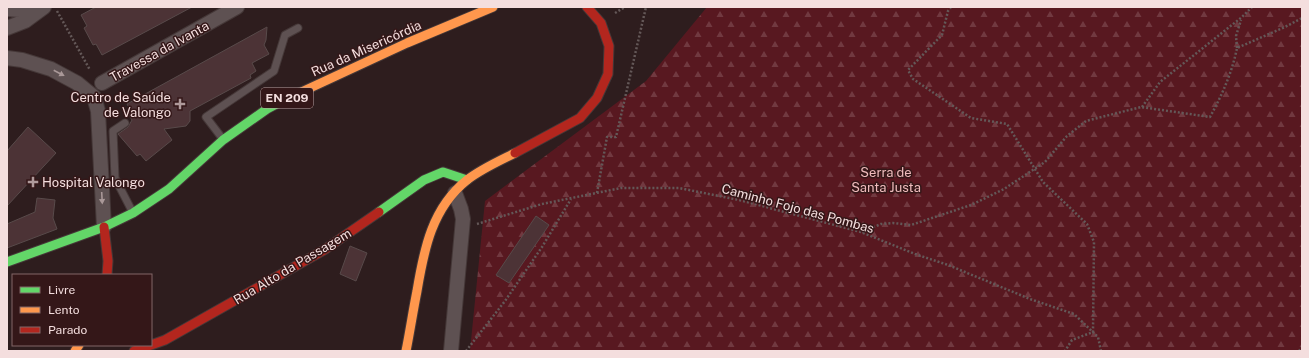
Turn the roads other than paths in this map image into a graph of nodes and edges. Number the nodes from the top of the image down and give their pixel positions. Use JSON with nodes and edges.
{"nodes":[{"id":1,"x":237,"y":7,"type":"edge"},
{"id":2,"x":493,"y":7,"type":"edge"},
{"id":3,"x":587,"y":7,"type":"edge"},
{"id":4,"x":48,"y":8,"type":"edge"},
{"id":5,"x":14,"y":9,"type":"edge"},
{"id":6,"x":7,"y":28,"type":"edge"},
{"id":7,"x":298,"y":28,"type":"dead end"},
{"id":8,"x":7,"y":58,"type":"edge"},
{"id":9,"x":102,"y":83,"type":"dead end"},
{"id":10,"x":124,"y":123,"type":"dead end"},
{"id":11,"x":223,"y":140,"type":"junction"},
{"id":12,"x":467,"y":180,"type":"junction"},
{"id":13,"x":455,"y":193,"type":"junction"},
{"id":14,"x":133,"y":212,"type":"junction"},
{"id":15,"x":104,"y":227,"type":"junction"},
{"id":16,"x":7,"y":262,"type":"edge"},
{"id":17,"x":107,"y":274,"type":"edge"},
{"id":18,"x":152,"y":345,"type":"edge"},
{"id":19,"x":148,"y":346,"type":"edge"},
{"id":20,"x":134,"y":351,"type":"edge"},
{"id":21,"x":406,"y":351,"type":"edge"},
{"id":22,"x":451,"y":351,"type":"edge"}],
"edges":[{"from":1,"to":9,"type":"street","name":"Travessa da Ivanta"},
{"from":2,"to":11,"type":"main road","name":"Rua da Misericórdia","number":"EN 209"},
{"from":3,"to":12,"type":"main road"},
{"from":4,"to":5,"type":"street"},
{"from":4,"to":6,"type":"street"},
{"from":7,"to":11,"type":"lane"},
{"from":8,"to":15,"type":"street","one_way":true},
{"from":10,"to":14,"type":"lane"},
{"from":11,"to":14,"type":"main road","name":"Rua da Misericórdia","number":"EN 209"},
{"from":12,"to":13,"type":"main road"},
{"from":12,"to":18,"type":"main road","name":"Rua Alto da Passagem"},
{"from":13,"to":21,"type":"main road"},
{"from":13,"to":22,"type":"street"},
{"from":14,"to":15,"type":"main road","name":"Rua da Misericórdia","number":"EN 209"},
{"from":15,"to":16,"type":"main road","name":"Rua da Misericórdia","number":"EN 209"},
{"from":15,"to":17,"type":"main road"},
{"from":19,"to":20,"type":"main road","name":"Rua Alto da Passagem"}]}
